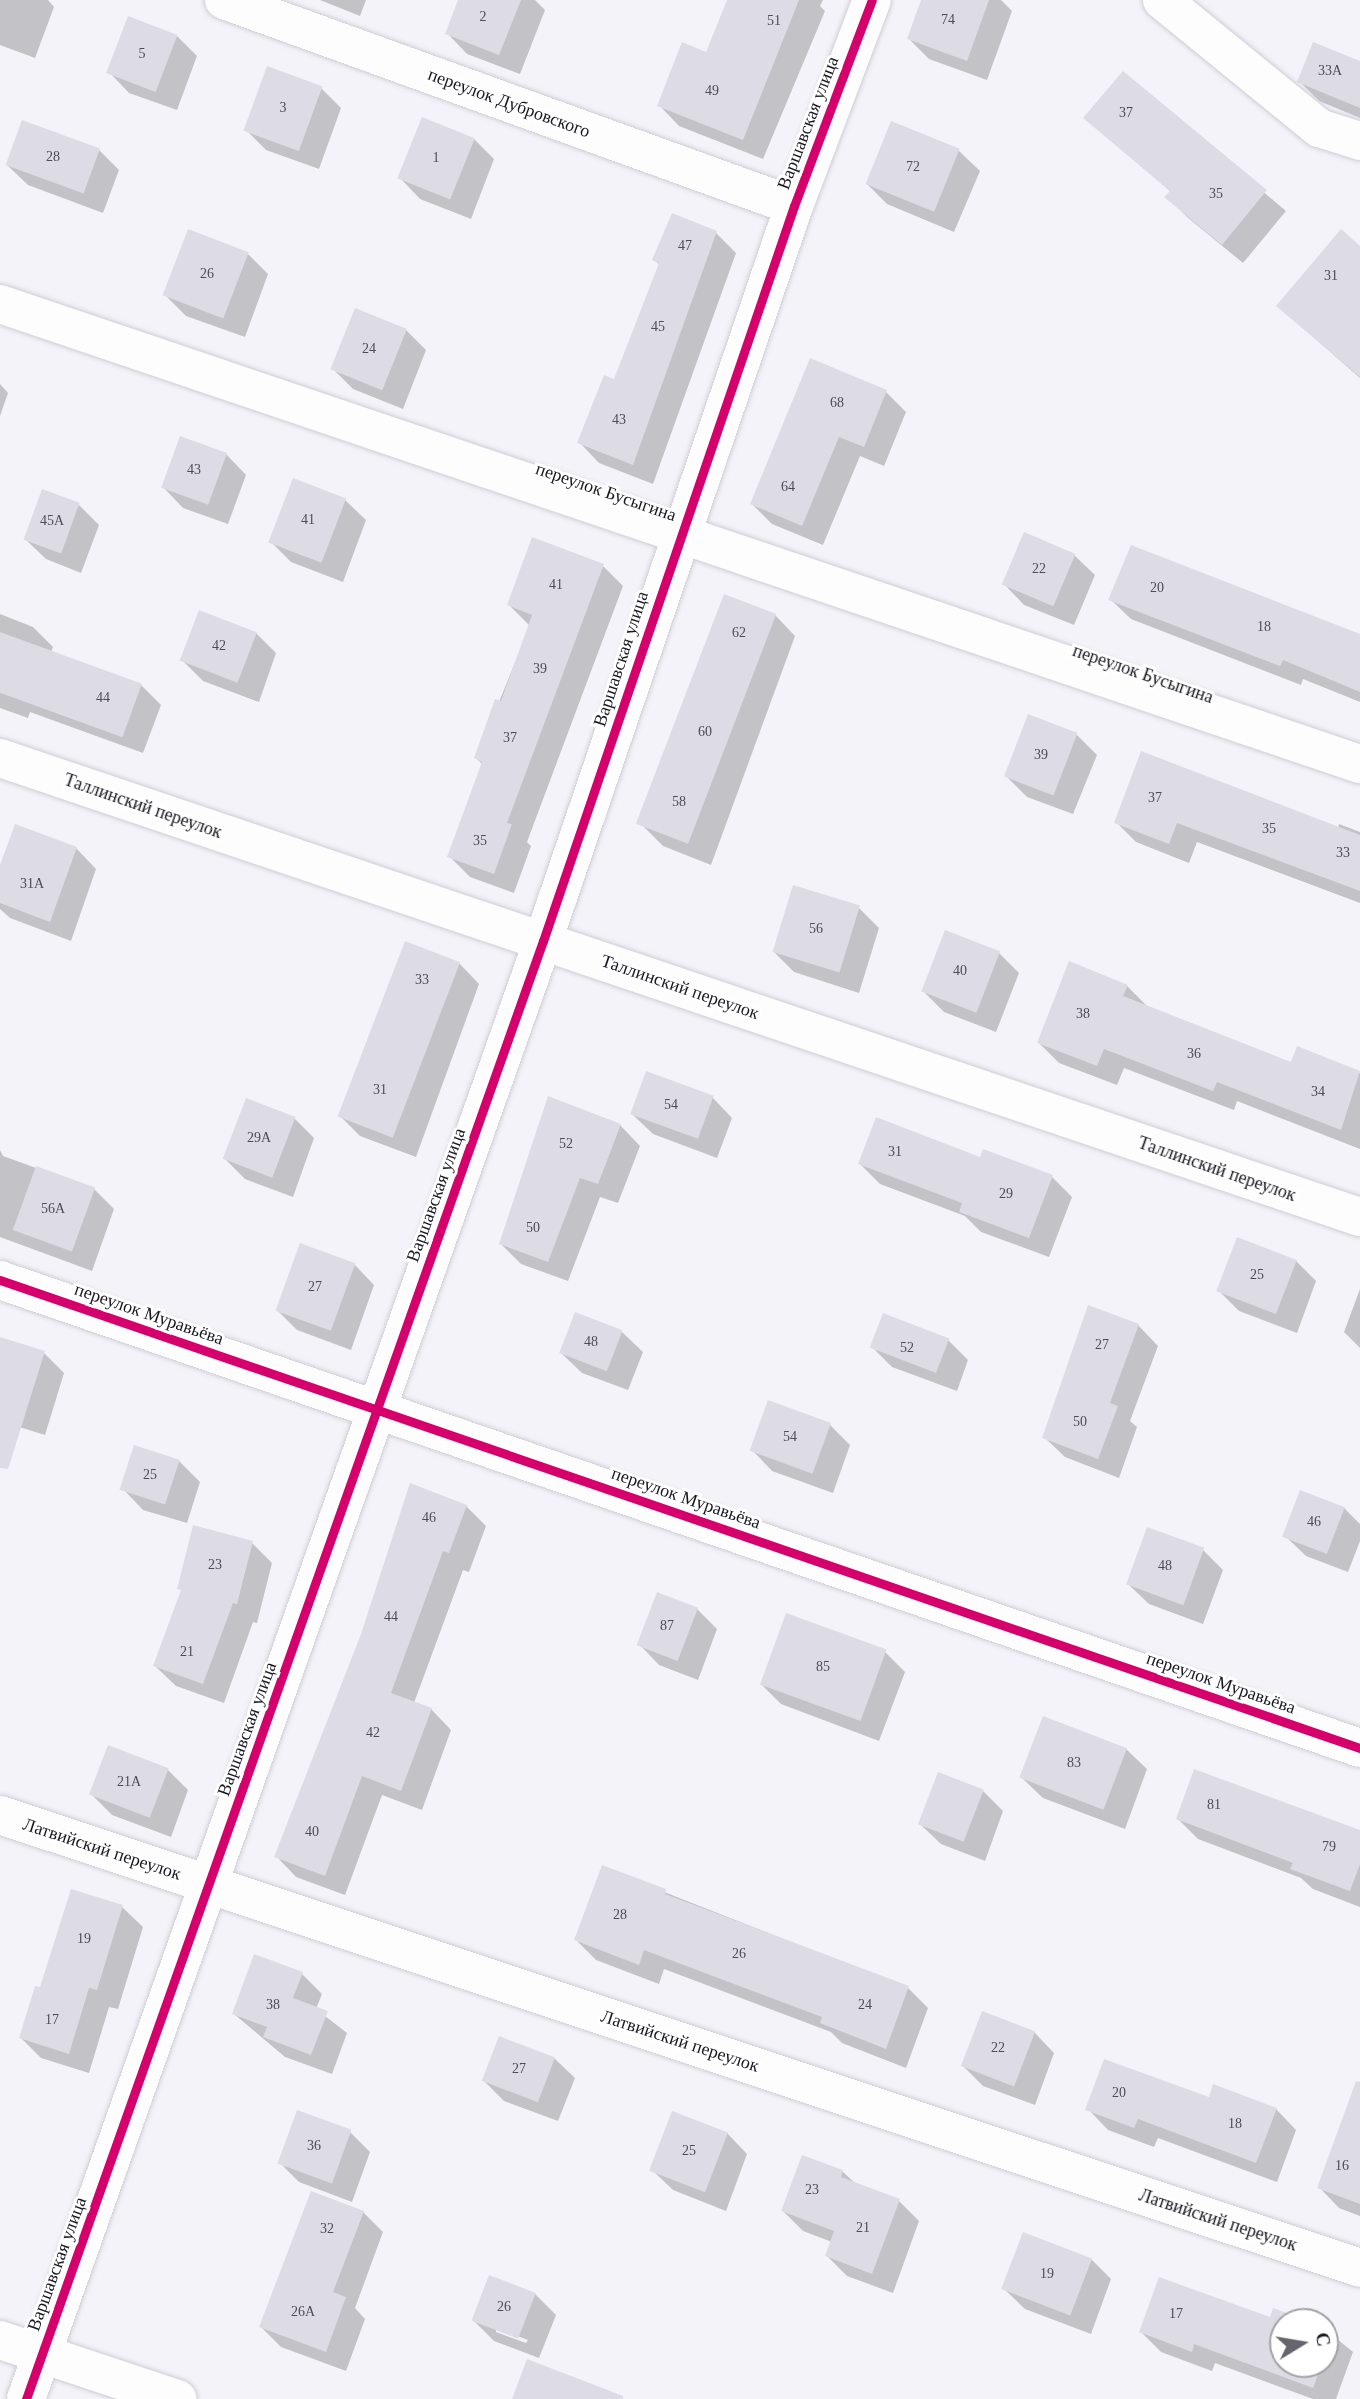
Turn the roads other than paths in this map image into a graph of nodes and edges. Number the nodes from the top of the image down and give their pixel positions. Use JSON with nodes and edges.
{"nodes":[{"id":1,"x":224,"y":0,"type":"edge"},
{"id":2,"x":872,"y":0,"type":"edge"},
{"id":3,"x":1163,"y":0,"type":"edge"},
{"id":4,"x":1360,"y":141,"type":"edge"},
{"id":5,"x":793,"y":206,"type":"junction"},
{"id":6,"x":0,"y":304,"type":"edge"},
{"id":7,"x":679,"y":534,"type":"junction"},
{"id":8,"x":0,"y":758,"type":"edge"},
{"id":9,"x":1360,"y":764,"type":"edge"},
{"id":10,"x":543,"y":941,"type":"junction"},
{"id":11,"x":1360,"y":1217,"type":"edge"},
{"id":12,"x":0,"y":1280,"type":"edge"},
{"id":13,"x":377,"y":1407,"type":"junction"},
{"id":14,"x":1360,"y":1748,"type":"edge"},
{"id":15,"x":0,"y":1815,"type":"edge"},
{"id":16,"x":209,"y":1883,"type":"junction"},
{"id":17,"x":1360,"y":2267,"type":"edge"},
{"id":18,"x":0,"y":2340,"type":"edge"},
{"id":19,"x":42,"y":2354,"type":"junction"},
{"id":20,"x":26,"y":2399,"type":"edge"},
{"id":21,"x":177,"y":2399,"type":"edge"}],
"edges":[{"from":1,"to":5,"type":"street","name":"переулок Дубровского"},
{"from":2,"to":5,"type":"street","name":"Варшавская улица"},
{"from":3,"to":4,"type":"street"},
{"from":5,"to":7,"type":"street","name":"Варшавская улица"},
{"from":6,"to":7,"type":"street","name":"переулок Бусыгина"},
{"from":7,"to":9,"type":"street","name":"переулок Бусыгина"},
{"from":7,"to":10,"type":"street","name":"Варшавская улица"},
{"from":8,"to":10,"type":"street","name":"Таллинский переулок"},
{"from":10,"to":11,"type":"street","name":"Таллинский переулок"},
{"from":10,"to":13,"type":"street","name":"Варшавская улица"},
{"from":12,"to":13,"type":"street","name":"переулок Муравьёва"},
{"from":13,"to":14,"type":"street","name":"переулок Муравьёва"},
{"from":13,"to":16,"type":"street","name":"Варшавская улица"},
{"from":15,"to":16,"type":"street","name":"Латвийский переулок"},
{"from":16,"to":17,"type":"street","name":"Латвийский переулок"},
{"from":16,"to":19,"type":"street","name":"Варшавская улица"},
{"from":18,"to":19,"type":"street"},
{"from":19,"to":20,"type":"street","name":"Варшавская улица"},
{"from":19,"to":21,"type":"street"}]}
